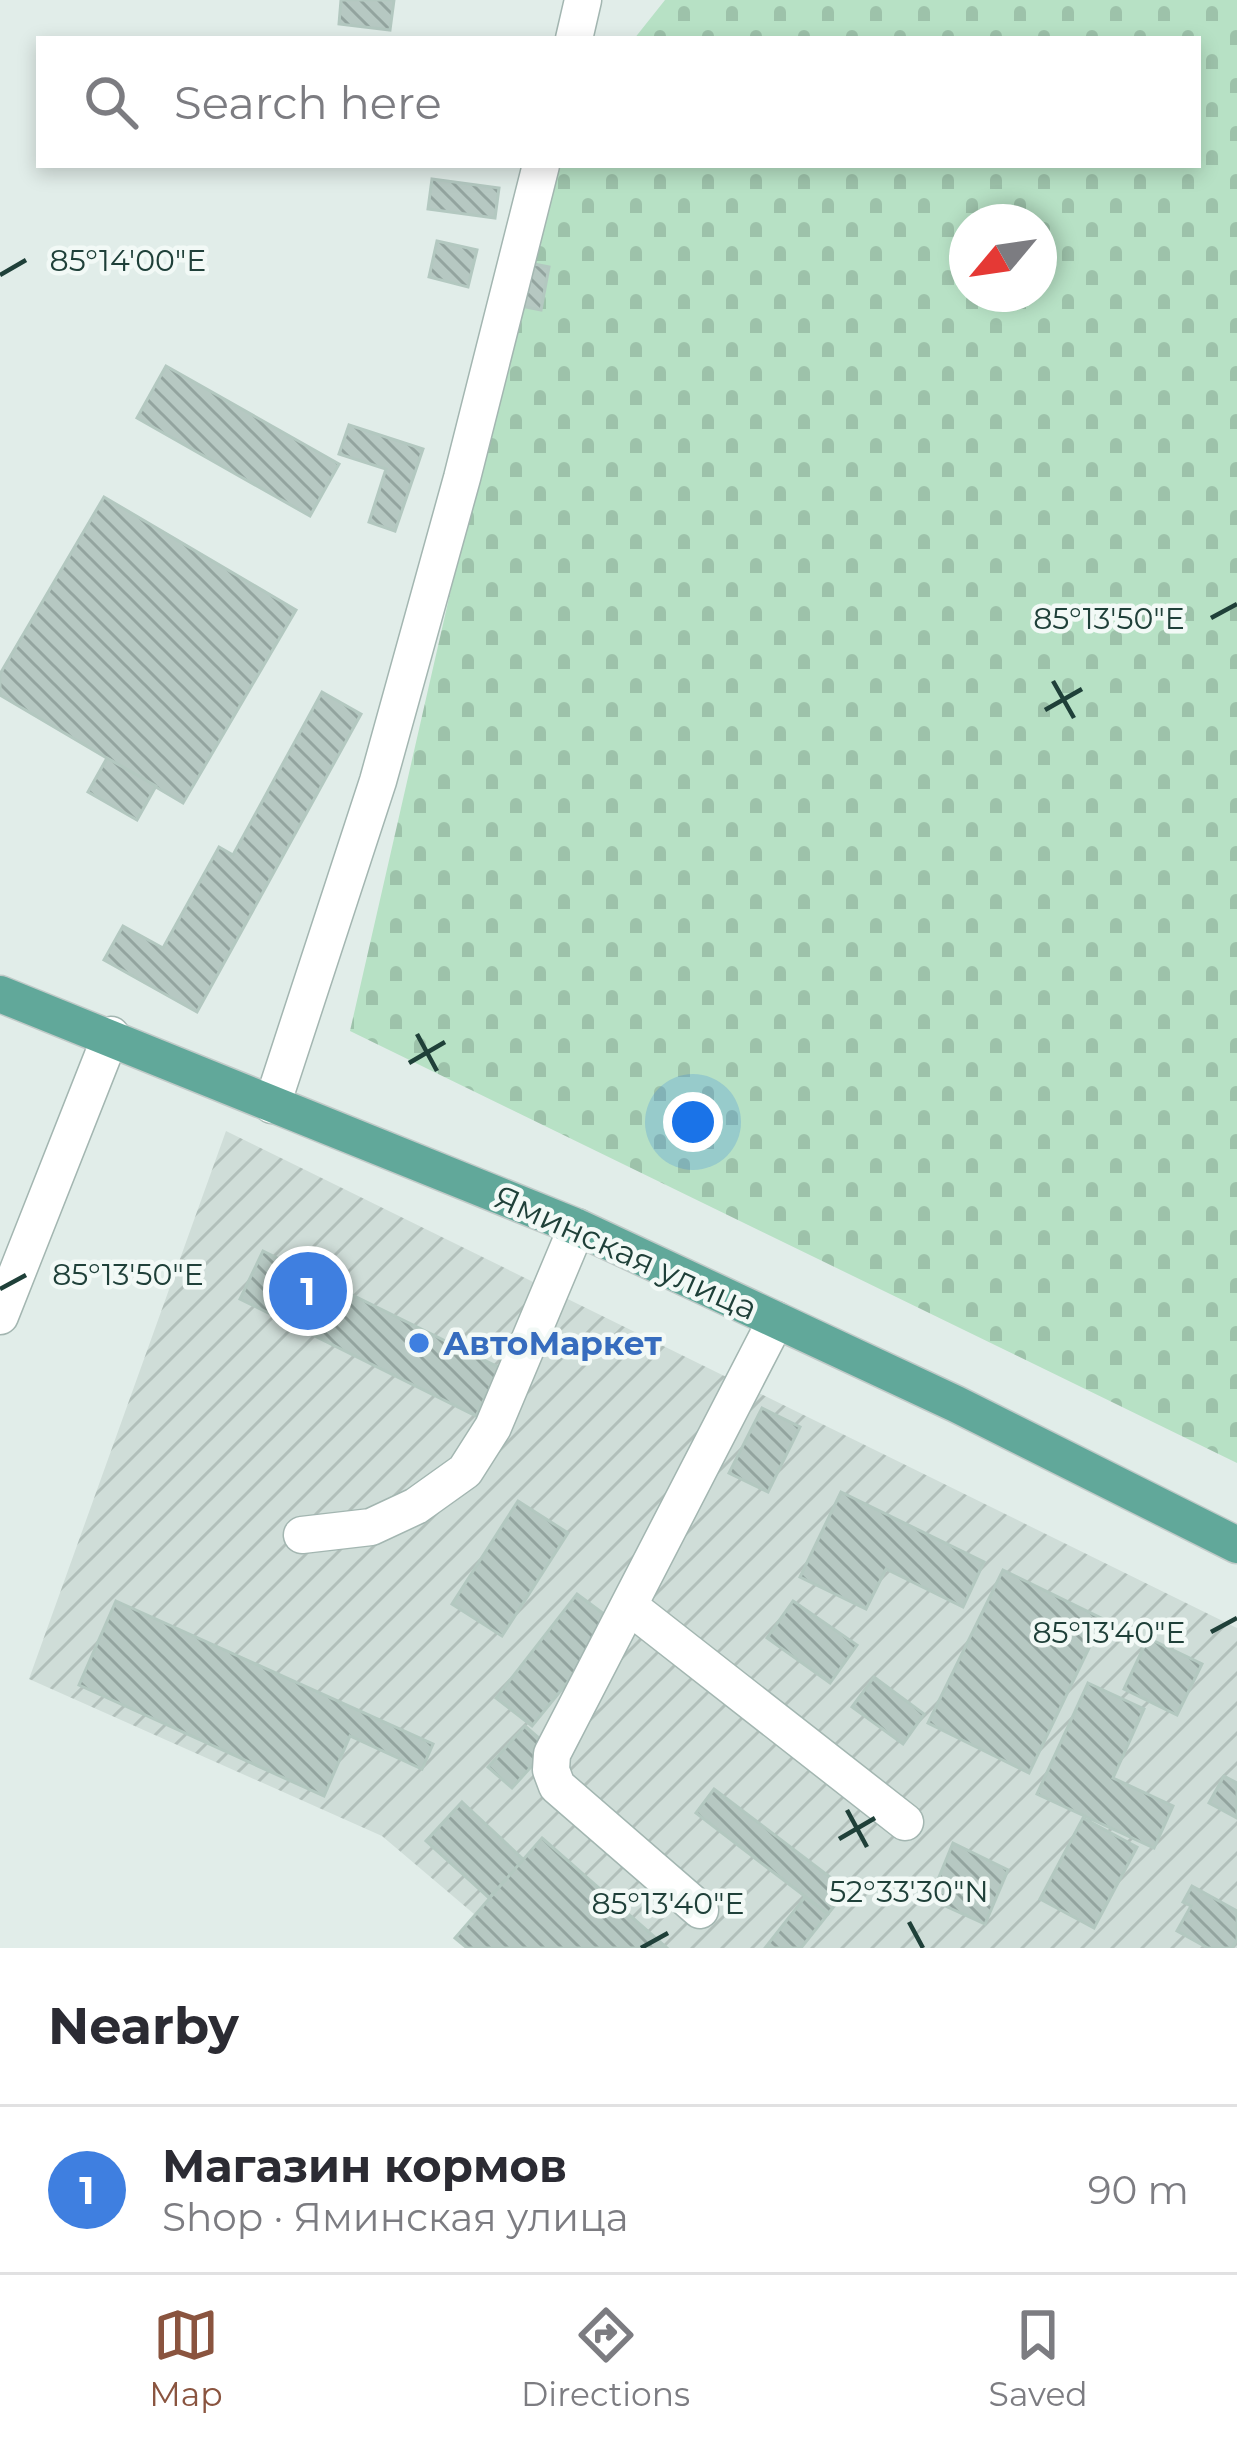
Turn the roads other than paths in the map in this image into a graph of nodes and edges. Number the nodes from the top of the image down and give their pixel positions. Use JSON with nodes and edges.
{"nodes":[{"id":1,"x":584,"y":0,"type":"edge"},
{"id":2,"x":575,"y":36,"type":"edge"},
{"id":3,"x":541,"y":168,"type":"edge"},
{"id":4,"x":0,"y":994,"type":"edge"},
{"id":5,"x":111,"y":1036,"type":"junction"},
{"id":6,"x":272,"y":1106,"type":"junction"},
{"id":7,"x":577,"y":1227,"type":"junction"},
{"id":8,"x":0,"y":1316,"type":"edge"},
{"id":9,"x":776,"y":1320,"type":"junction"},
{"id":10,"x":302,"y":1535,"type":"dead end"},
{"id":11,"x":1237,"y":1545,"type":"edge"},
{"id":12,"x":629,"y":1606,"type":"junction"},
{"id":13,"x":904,"y":1822,"type":"dead end"},
{"id":14,"x":700,"y":1910,"type":"dead end"}],
"edges":[{"from":1,"to":2,"type":"street"},
{"from":3,"to":6,"type":"street"},
{"from":4,"to":5,"type":"main road","name":"Яминская улица"},
{"from":5,"to":6,"type":"main road","name":"Яминская улица"},
{"from":5,"to":8,"type":"street"},
{"from":6,"to":7,"type":"main road","name":"Яминская улица"},
{"from":7,"to":9,"type":"main road","name":"Яминская улица"},
{"from":7,"to":10,"type":"street"},
{"from":9,"to":11,"type":"main road","name":"Яминская улица"},
{"from":9,"to":12,"type":"street"},
{"from":12,"to":13,"type":"street"},
{"from":12,"to":14,"type":"street"}]}
